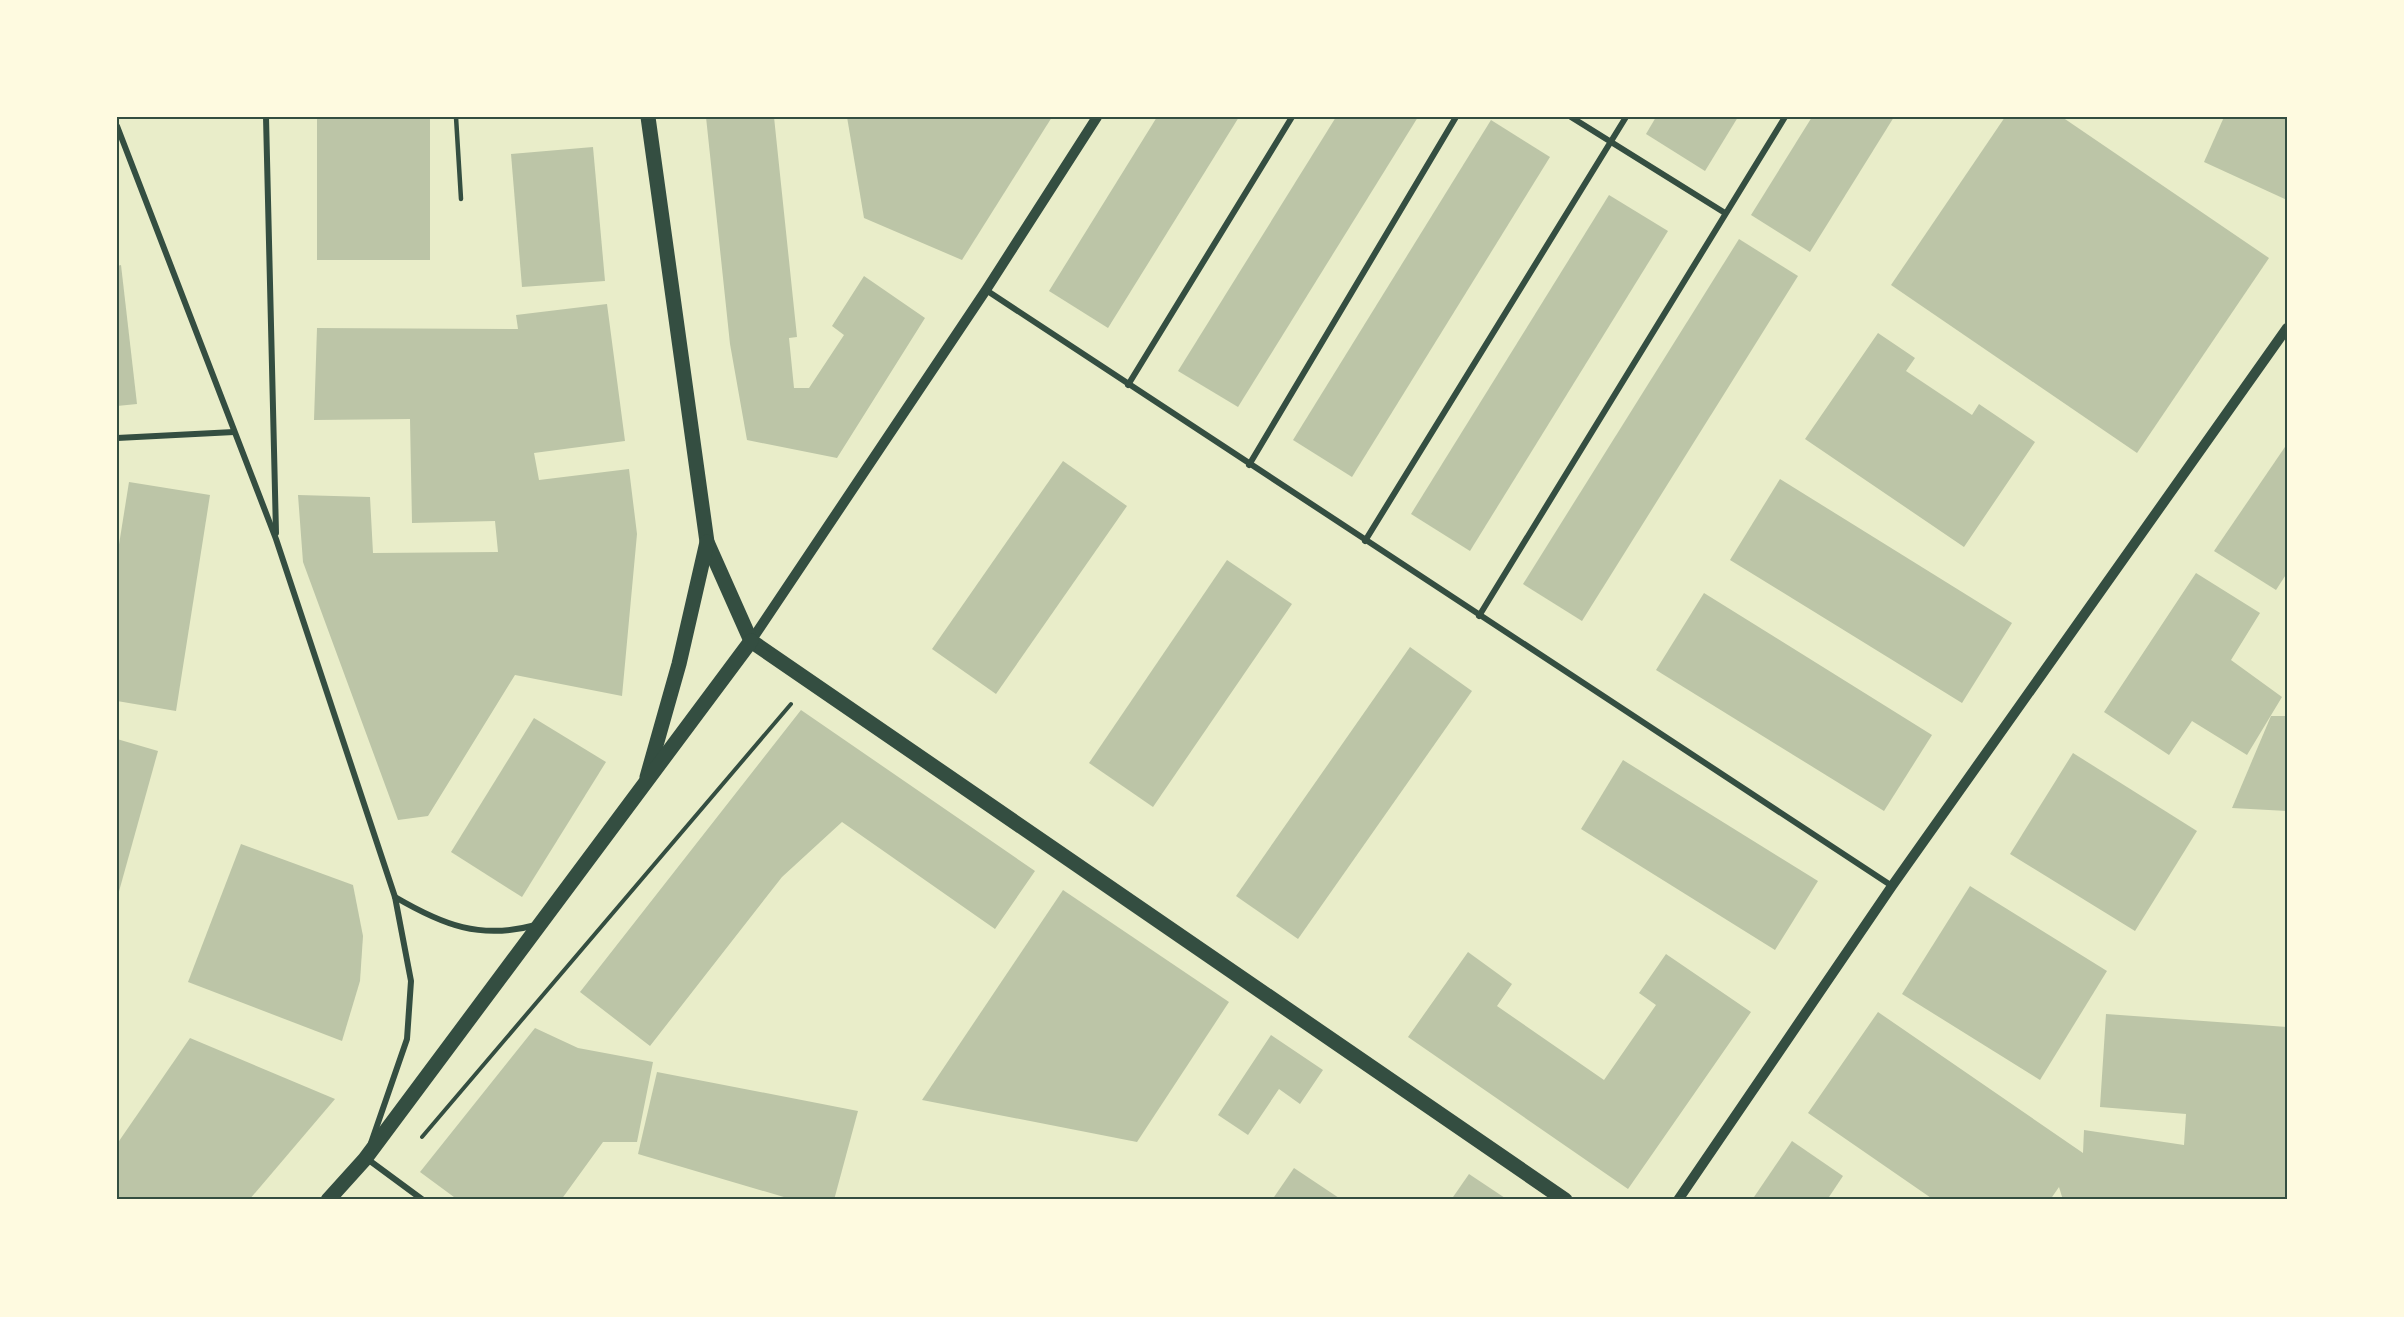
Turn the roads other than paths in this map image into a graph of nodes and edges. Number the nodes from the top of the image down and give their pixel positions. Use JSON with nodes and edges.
{"nodes":[{"id":1,"x":266,"y":117,"type":"edge"},
{"id":2,"x":456,"y":117,"type":"edge"},
{"id":3,"x":648,"y":117,"type":"edge"},
{"id":4,"x":1097,"y":117,"type":"edge"},
{"id":5,"x":1293,"y":117,"type":"edge"},
{"id":6,"x":1456,"y":117,"type":"edge"},
{"id":7,"x":1571,"y":117,"type":"edge"},
{"id":8,"x":1626,"y":117,"type":"edge"},
{"id":9,"x":1785,"y":117,"type":"edge"},
{"id":10,"x":117,"y":126,"type":"edge"},
{"id":11,"x":1611,"y":142,"type":"junction"},
{"id":12,"x":460,"y":199,"type":"dead end"},
{"id":13,"x":1725,"y":213,"type":"junction"},
{"id":14,"x":986,"y":290,"type":"junction"},
{"id":15,"x":2287,"y":328,"type":"edge"},
{"id":16,"x":1128,"y":385,"type":"junction"},
{"id":17,"x":234,"y":432,"type":"junction"},
{"id":18,"x":117,"y":438,"type":"edge"},
{"id":19,"x":1248,"y":465,"type":"junction"},
{"id":20,"x":276,"y":539,"type":"junction"},
{"id":21,"x":1365,"y":541,"type":"junction"},
{"id":22,"x":707,"y":542,"type":"junction"},
{"id":23,"x":1479,"y":616,"type":"junction"},
{"id":24,"x":751,"y":641,"type":"junction"},
{"id":25,"x":644,"y":788,"type":"junction"},
{"id":26,"x":1893,"y":886,"type":"junction"},
{"id":27,"x":395,"y":897,"type":"junction"},
{"id":28,"x":543,"y":924,"type":"junction"},
{"id":29,"x":365,"y":1159,"type":"junction"},
{"id":30,"x":328,"y":1200,"type":"edge"},
{"id":31,"x":423,"y":1200,"type":"edge"},
{"id":32,"x":1565,"y":1200,"type":"edge"},
{"id":33,"x":1678,"y":1200,"type":"edge"}],
"edges":[{"from":1,"to":20,"type":"street"},
{"from":2,"to":12,"type":"lane"},
{"from":3,"to":22,"type":"main road"},
{"from":4,"to":14,"type":"street"},
{"from":5,"to":16,"type":"street"},
{"from":6,"to":19,"type":"street"},
{"from":7,"to":11,"type":"street"},
{"from":8,"to":11,"type":"street"},
{"from":9,"to":13,"type":"street"},
{"from":10,"to":17,"type":"street"},
{"from":11,"to":13,"type":"street"},
{"from":11,"to":21,"type":"street"},
{"from":13,"to":23,"type":"street"},
{"from":14,"to":16,"type":"street"},
{"from":14,"to":24,"type":"street"},
{"from":15,"to":26,"type":"street"},
{"from":16,"to":19,"type":"street"},
{"from":17,"to":18,"type":"street"},
{"from":17,"to":20,"type":"street"},
{"from":19,"to":21,"type":"street"},
{"from":20,"to":27,"type":"street"},
{"from":21,"to":23,"type":"street"},
{"from":22,"to":24,"type":"main road"},
{"from":22,"to":25,"type":"main road"},
{"from":23,"to":26,"type":"street"},
{"from":24,"to":25,"type":"main road"},
{"from":24,"to":32,"type":"main road"},
{"from":25,"to":28,"type":"main road"},
{"from":26,"to":33,"type":"street"},
{"from":27,"to":28,"type":"street"},
{"from":27,"to":29,"type":"street"},
{"from":28,"to":29,"type":"main road"},
{"from":29,"to":30,"type":"main road"},
{"from":29,"to":31,"type":"street"}]}
